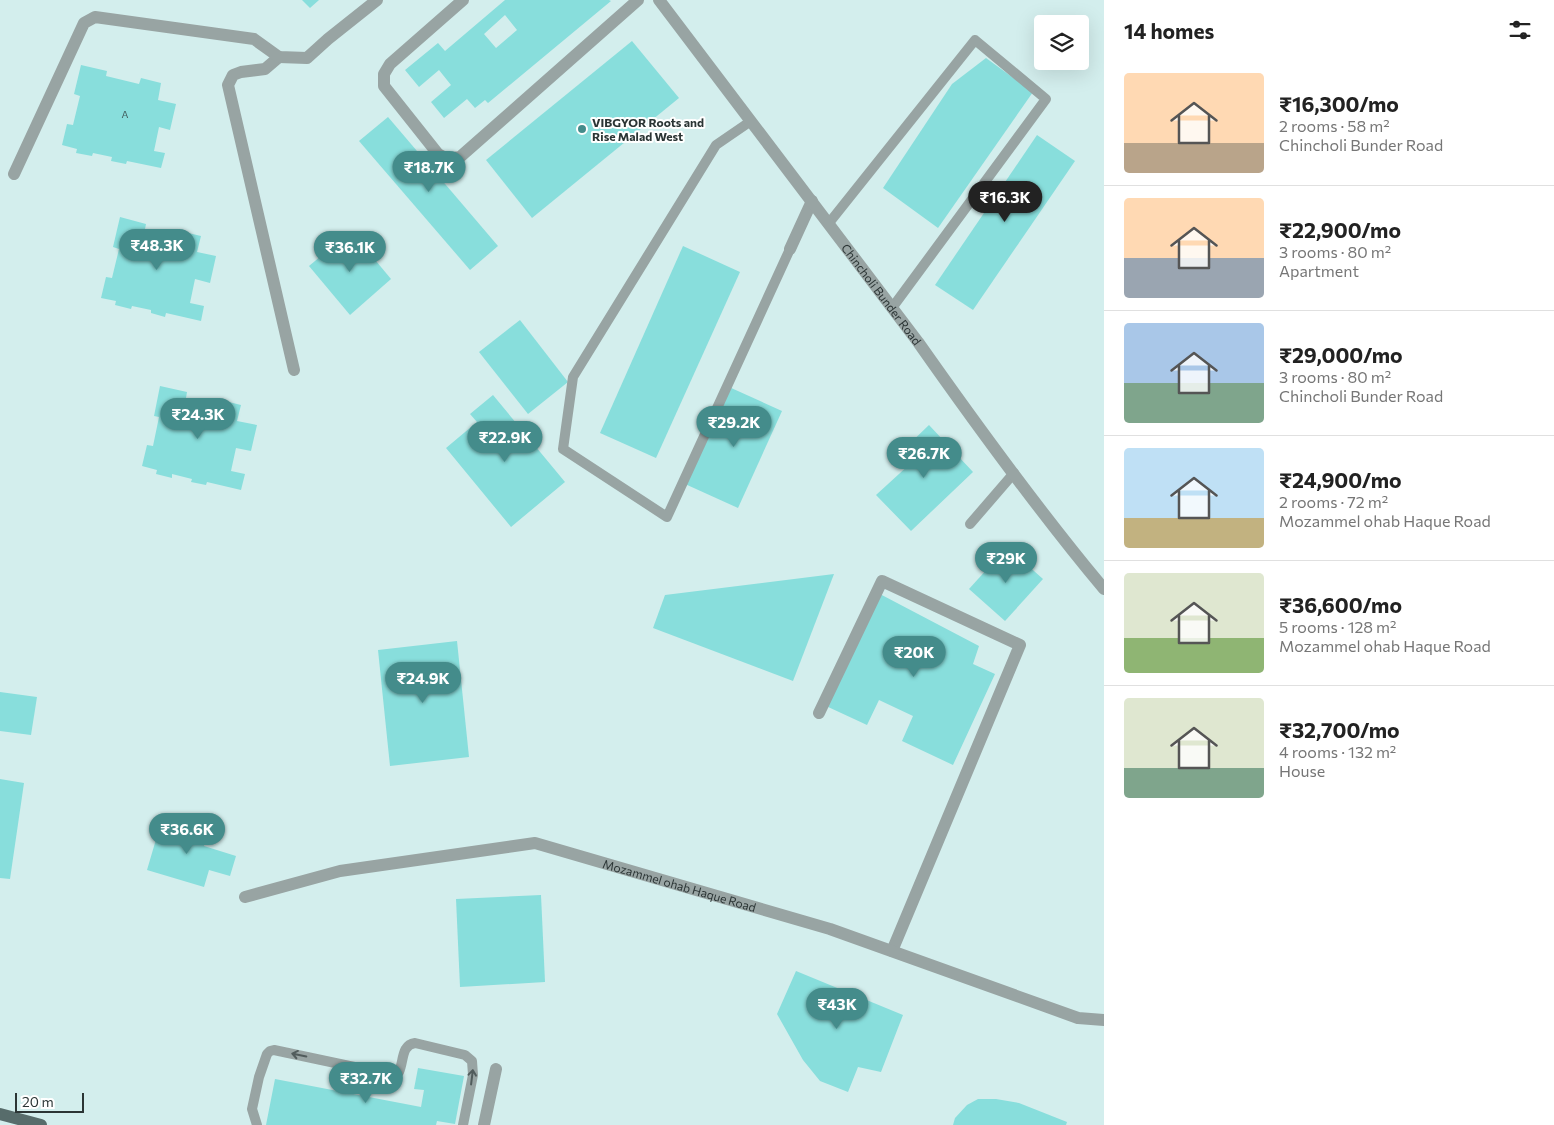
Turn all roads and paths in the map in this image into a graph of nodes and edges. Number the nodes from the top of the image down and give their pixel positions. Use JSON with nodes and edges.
{"nodes":[{"id":1,"x":377,"y":0,"type":"edge"},
{"id":2,"x":464,"y":0,"type":"edge"},
{"id":3,"x":638,"y":0,"type":"edge"},
{"id":4,"x":659,"y":0,"type":"edge"},
{"id":5,"x":279,"y":57,"type":"junction"},
{"id":6,"x":751,"y":121,"type":"junction"},
{"id":7,"x":14,"y":174,"type":"dead end"},
{"id":8,"x":812,"y":201,"type":"junction"},
{"id":9,"x":829,"y":223,"type":"junction"},
{"id":10,"x":790,"y":249,"type":"joint"},
{"id":11,"x":892,"y":308,"type":"junction"},
{"id":12,"x":294,"y":370,"type":"dead end"},
{"id":13,"x":1014,"y":473,"type":"junction"},
{"id":14,"x":970,"y":524,"type":"dead end"},
{"id":15,"x":1104,"y":589,"type":"edge"},
{"id":16,"x":819,"y":713,"type":"dead end"},
{"id":17,"x":245,"y":897,"type":"dead end"},
{"id":18,"x":892,"y":951,"type":"junction"},
{"id":19,"x":1104,"y":1020,"type":"edge"},
{"id":20,"x":496,"y":1069,"type":"dead end"},
{"id":21,"x":0,"y":1114,"type":"edge"},
{"id":22,"x":41,"y":1125,"type":"edge"},
{"id":23,"x":257,"y":1125,"type":"edge"},
{"id":24,"x":462,"y":1125,"type":"edge"},
{"id":25,"x":484,"y":1125,"type":"edge"}],
"edges":[{"from":1,"to":5,"type":"street"},
{"from":2,"to":3,"type":"street"},
{"from":4,"to":6,"type":"street","name":"Chincholi Bunder Road"},
{"from":5,"to":7,"type":"street"},
{"from":5,"to":12,"type":"street"},
{"from":6,"to":8,"type":"street","name":"Chincholi Bunder Road"},
{"from":6,"to":10,"type":"lane"},
{"from":8,"to":9,"type":"street","name":"Chincholi Bunder Road"},
{"from":8,"to":10,"type":"street"},
{"from":9,"to":11,"type":"street","name":"Chincholi Bunder Road"},
{"from":9,"to":11,"type":"lane"},
{"from":11,"to":13,"type":"street","name":"Chincholi Bunder Road"},
{"from":13,"to":14,"type":"lane"},
{"from":13,"to":15,"type":"street","name":"Chincholi Bunder Road"},
{"from":16,"to":18,"type":"street"},
{"from":17,"to":18,"type":"street","name":"Mozammel ohab Haque Road"},
{"from":18,"to":19,"type":"street","name":"Mozammel ohab Haque Road"},
{"from":20,"to":25,"type":"street"},
{"from":21,"to":22,"type":"main road"},
{"from":24,"to":23,"type":"lane","one_way":true}]}
